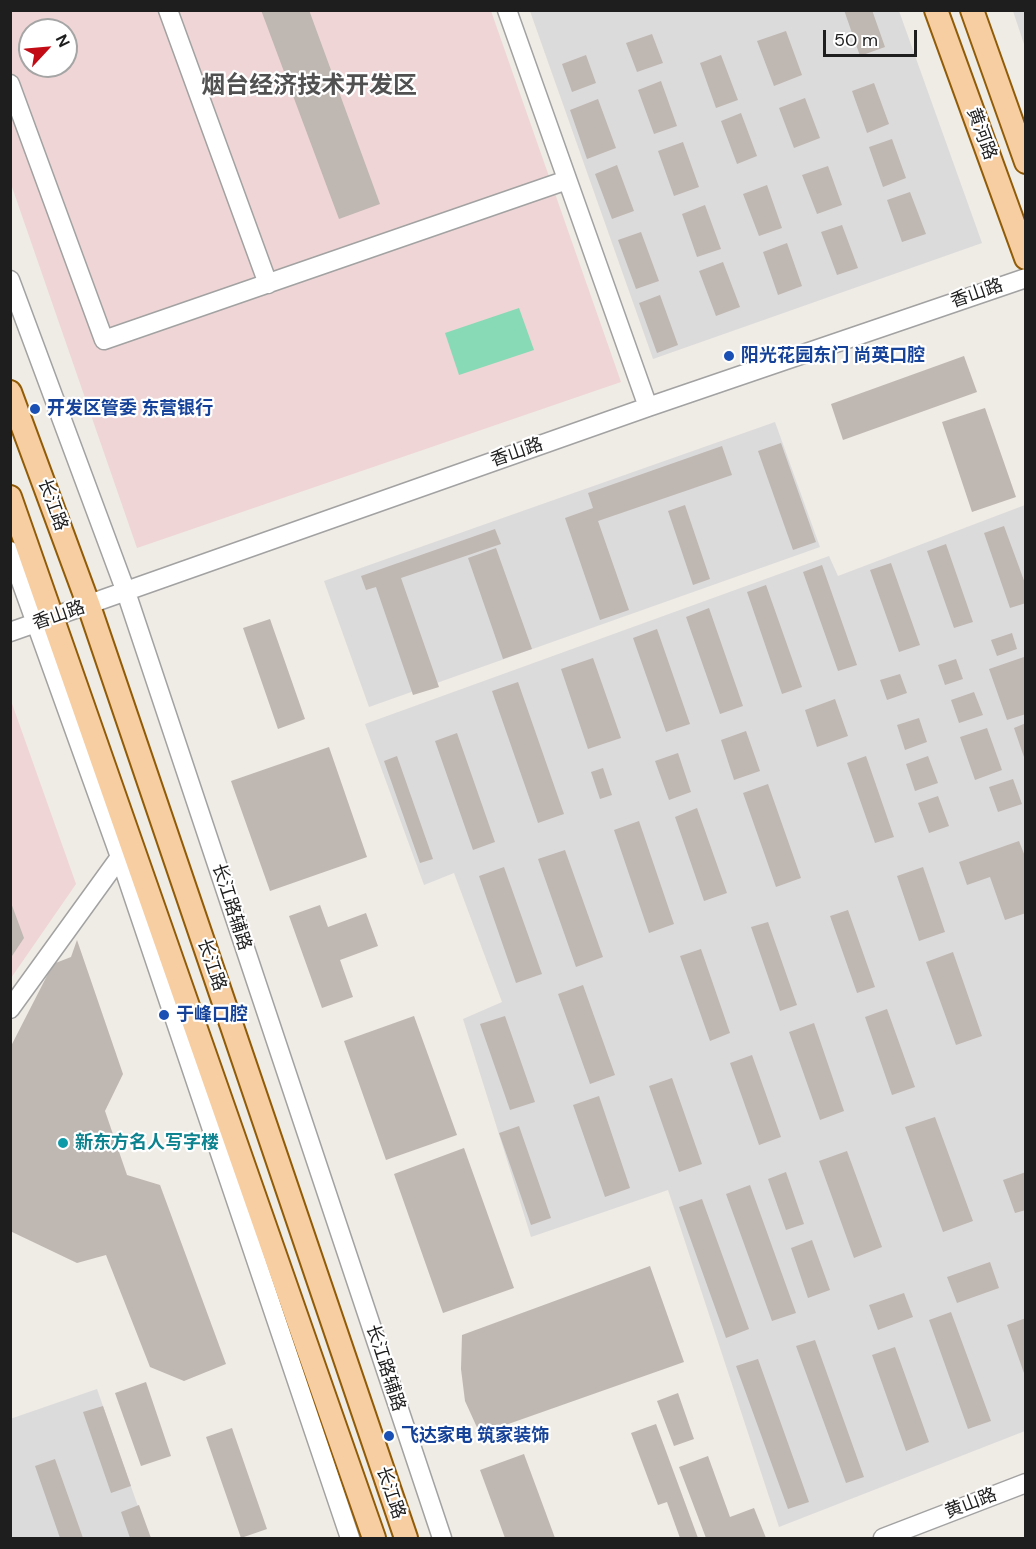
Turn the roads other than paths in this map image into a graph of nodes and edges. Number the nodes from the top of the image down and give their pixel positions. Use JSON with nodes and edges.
{"nodes":[{"id":1,"x":168,"y":10,"type":"edge"},
{"id":2,"x":507,"y":10,"type":"edge"},
{"id":3,"x":936,"y":10,"type":"edge"},
{"id":4,"x":972,"y":10,"type":"edge"},
{"id":5,"x":10,"y":84,"type":"edge"},
{"id":6,"x":1026,"y":162,"type":"edge"},
{"id":7,"x":567,"y":180,"type":"junction"},
{"id":8,"x":1026,"y":258,"type":"edge"},
{"id":9,"x":1026,"y":278,"type":"edge"},
{"id":10,"x":10,"y":280,"type":"edge"},
{"id":11,"x":268,"y":284,"type":"junction"},
{"id":12,"x":10,"y":392,"type":"edge"},
{"id":13,"x":648,"y":407,"type":"junction"},
{"id":14,"x":10,"y":497,"type":"edge"},
{"id":15,"x":10,"y":551,"type":"edge"},
{"id":16,"x":126,"y":592,"type":"junction"},
{"id":17,"x":89,"y":606,"type":"junction"},
{"id":18,"x":45,"y":621,"type":"junction"},
{"id":19,"x":10,"y":633,"type":"edge"},
{"id":20,"x":120,"y":857,"type":"junction"},
{"id":21,"x":10,"y":1009,"type":"edge"},
{"id":22,"x":1026,"y":1483,"type":"edge"},
{"id":23,"x":350,"y":1539,"type":"edge"},
{"id":24,"x":374,"y":1539,"type":"edge"},
{"id":25,"x":406,"y":1539,"type":"edge"},
{"id":26,"x":442,"y":1539,"type":"edge"},
{"id":27,"x":883,"y":1539,"type":"edge"}],
"edges":[{"from":1,"to":11,"type":"street"},
{"from":2,"to":7,"type":"street"},
{"from":3,"to":8,"type":"main road","name":"黄河路"},
{"from":4,"to":6,"type":"main road","name":"黄河路"},
{"from":5,"to":11,"type":"street"},
{"from":7,"to":11,"type":"street"},
{"from":7,"to":13,"type":"street"},
{"from":9,"to":13,"type":"street","name":"香山路"},
{"from":10,"to":16,"type":"street","name":"长江路辅路"},
{"from":12,"to":17,"type":"main road","name":"长江路"},
{"from":13,"to":16,"type":"street","name":"香山路"},
{"from":14,"to":18,"type":"main road","name":"长江路"},
{"from":15,"to":18,"type":"street"},
{"from":16,"to":17,"type":"street","name":"香山路"},
{"from":16,"to":26,"type":"street","name":"长江路辅路"},
{"from":17,"to":18,"type":"street","name":"香山路"},
{"from":17,"to":25,"type":"main road","name":"长江路"},
{"from":18,"to":19,"type":"street","name":"香山路"},
{"from":18,"to":20,"type":"street"},
{"from":18,"to":24,"type":"main road","name":"长江路"},
{"from":20,"to":21,"type":"street"},
{"from":20,"to":23,"type":"street"},
{"from":22,"to":27,"type":"street","name":"黄山路"}]}
